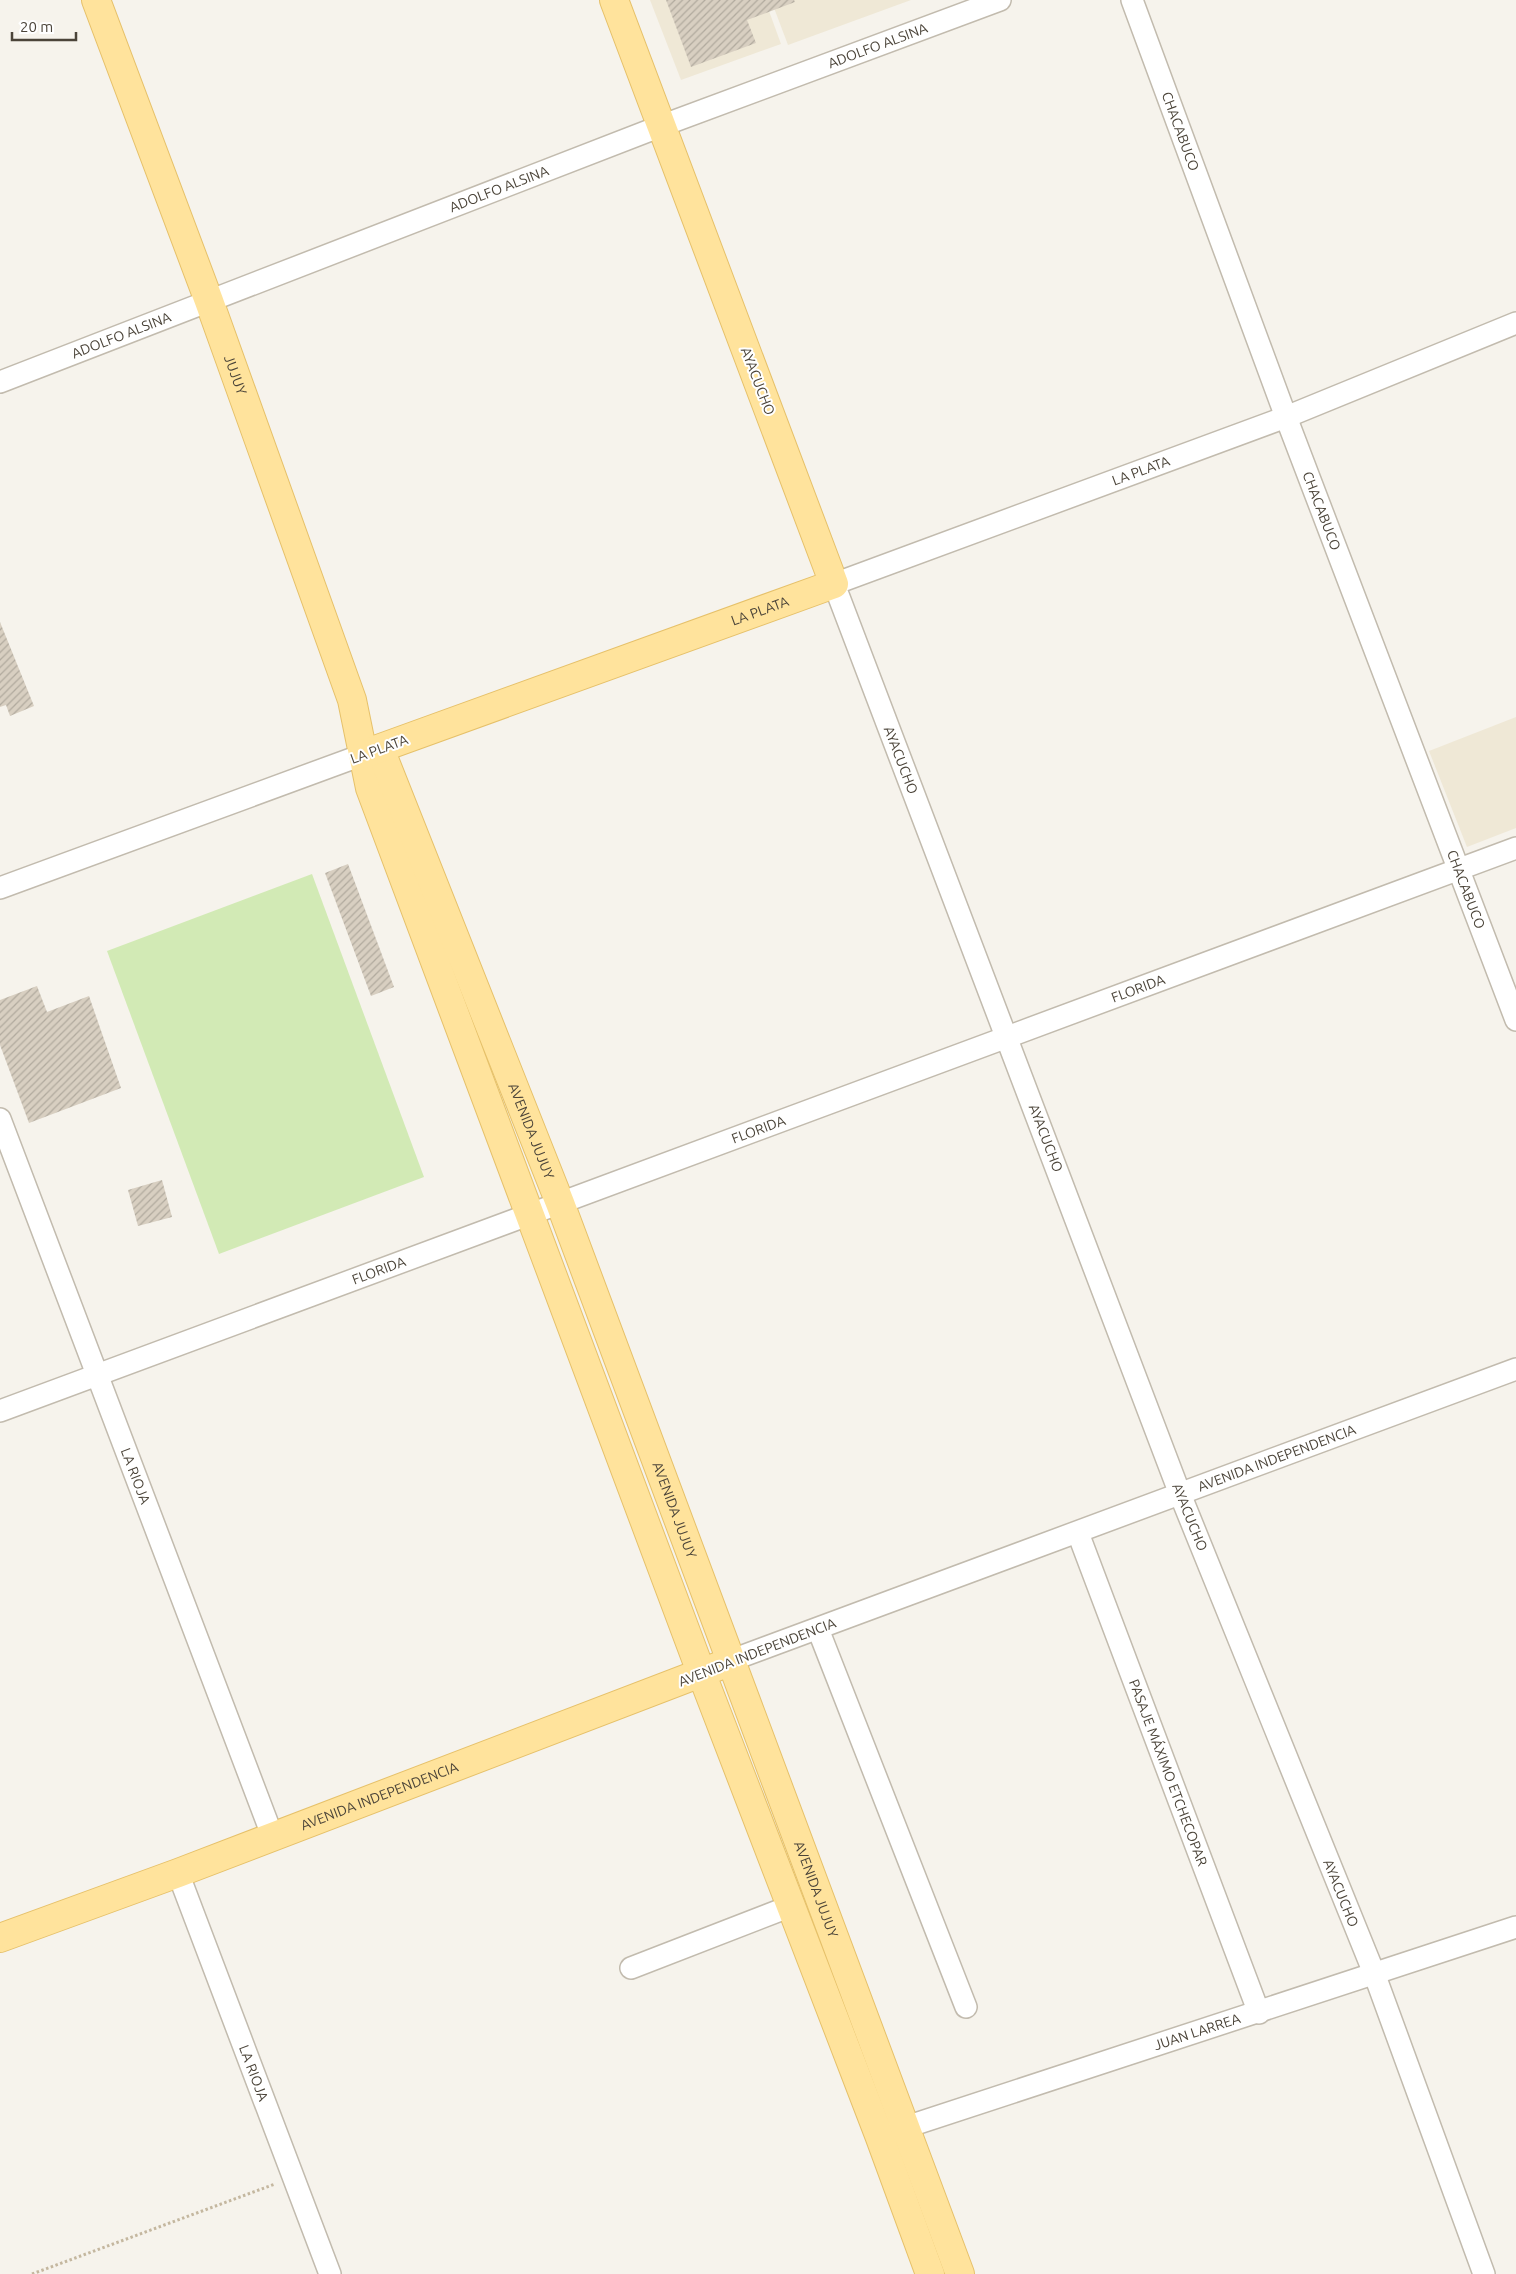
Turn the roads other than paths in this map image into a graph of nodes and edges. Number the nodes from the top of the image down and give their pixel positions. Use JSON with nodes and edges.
{"nodes":[{"id":1,"x":96,"y":0,"type":"edge"},
{"id":2,"x":614,"y":0,"type":"edge"},
{"id":3,"x":1000,"y":0,"type":"edge"},
{"id":4,"x":1132,"y":0,"type":"edge"},
{"id":5,"x":661,"y":126,"type":"junction"},
{"id":6,"x":209,"y":301,"type":"junction"},
{"id":7,"x":1516,"y":323,"type":"edge"},
{"id":8,"x":0,"y":382,"type":"edge"},
{"id":9,"x":1286,"y":417,"type":"junction"},
{"id":10,"x":834,"y":584,"type":"junction"},
{"id":11,"x":371,"y":752,"type":"junction"},
{"id":12,"x":1516,"y":848,"type":"edge"},
{"id":13,"x":1459,"y":870,"type":"junction"},
{"id":14,"x":0,"y":888,"type":"edge"},
{"id":15,"x":1516,"y":1020,"type":"edge"},
{"id":16,"x":1007,"y":1036,"type":"junction"},
{"id":17,"x":0,"y":1119,"type":"edge"},
{"id":18,"x":560,"y":1202,"type":"junction"},
{"id":19,"x":530,"y":1214,"type":"junction"},
{"id":20,"x":1516,"y":1369,"type":"edge"},
{"id":21,"x":99,"y":1375,"type":"junction"},
{"id":22,"x":0,"y":1411,"type":"edge"},
{"id":23,"x":1180,"y":1494,"type":"junction"},
{"id":24,"x":1078,"y":1533,"type":"junction"},
{"id":25,"x":818,"y":1629,"type":"junction"},
{"id":26,"x":732,"y":1660,"type":"junction"},
{"id":27,"x":702,"y":1672,"type":"junction"},
{"id":28,"x":272,"y":1835,"type":"junction"},
{"id":29,"x":178,"y":1873,"type":"junction"},
{"id":30,"x":791,"y":1906,"type":"junction"},
{"id":31,"x":1516,"y":1927,"type":"edge"},
{"id":32,"x":0,"y":1938,"type":"edge"},
{"id":33,"x":632,"y":1968,"type":"dead end"},
{"id":34,"x":1374,"y":1973,"type":"junction"},
{"id":35,"x":966,"y":2007,"type":"dead end"},
{"id":36,"x":1259,"y":2013,"type":"junction"},
{"id":37,"x":905,"y":2128,"type":"junction"},
{"id":38,"x":879,"y":2135,"type":"junction"},
{"id":39,"x":330,"y":2274,"type":"edge"},
{"id":40,"x":930,"y":2274,"type":"edge"},
{"id":41,"x":960,"y":2274,"type":"edge"},
{"id":42,"x":1484,"y":2274,"type":"edge"}],
"edges":[{"from":1,"to":6,"type":"main road","name":"JUJUY"},
{"from":2,"to":5,"type":"main road","name":"AYACUCHO"},
{"from":3,"to":5,"type":"street","name":"ADOLFO ALSINA"},
{"from":4,"to":9,"type":"street","name":"CHACABUCO"},
{"from":5,"to":6,"type":"street","name":"ADOLFO ALSINA"},
{"from":5,"to":10,"type":"main road","name":"AYACUCHO"},
{"from":6,"to":8,"type":"street","name":"ADOLFO ALSINA"},
{"from":6,"to":11,"type":"main road","name":"JUJUY"},
{"from":7,"to":9,"type":"street","name":"LA PLATA"},
{"from":9,"to":10,"type":"street","name":"LA PLATA"},
{"from":9,"to":13,"type":"street","name":"CHACABUCO"},
{"from":10,"to":11,"type":"main road","name":"LA PLATA"},
{"from":10,"to":16,"type":"street","name":"AYACUCHO"},
{"from":11,"to":14,"type":"street","name":"LA PLATA"},
{"from":11,"to":18,"type":"main road","name":"AVENIDA JUJUY"},
{"from":11,"to":19,"type":"main road","name":"AVENIDA JUJUY"},
{"from":12,"to":13,"type":"street","name":"FLORIDA"},
{"from":13,"to":15,"type":"street","name":"CHACABUCO"},
{"from":13,"to":16,"type":"street","name":"FLORIDA"},
{"from":16,"to":18,"type":"street","name":"FLORIDA"},
{"from":16,"to":23,"type":"street","name":"AYACUCHO"},
{"from":17,"to":21,"type":"street","name":"LA RIOJA"},
{"from":18,"to":19,"type":"street","name":"FLORIDA"},
{"from":18,"to":26,"type":"main road","name":"AVENIDA JUJUY"},
{"from":19,"to":21,"type":"street","name":"FLORIDA"},
{"from":19,"to":27,"type":"main road","name":"AVENIDA JUJUY"},
{"from":20,"to":23,"type":"street","name":"AVENIDA INDEPENDENCIA"},
{"from":21,"to":22,"type":"street","name":"FLORIDA"},
{"from":21,"to":28,"type":"street","name":"LA RIOJA"},
{"from":23,"to":24,"type":"street","name":"AVENIDA INDEPENDENCIA"},
{"from":23,"to":34,"type":"street","name":"AYACUCHO"},
{"from":24,"to":25,"type":"street","name":"AVENIDA INDEPENDENCIA"},
{"from":24,"to":36,"type":"street","name":"PASAJE MÁXIMO ETCHECOPAR"},
{"from":25,"to":26,"type":"street","name":"AVENIDA INDEPENDENCIA"},
{"from":25,"to":35,"type":"street"},
{"from":26,"to":27,"type":"main road","name":"AVENIDA INDEPENDENCIA"},
{"from":26,"to":37,"type":"main road","name":"AVENIDA JUJUY"},
{"from":27,"to":28,"type":"main road","name":"AVENIDA INDEPENDENCIA"},
{"from":27,"to":30,"type":"main road","name":"AVENIDA JUJUY"},
{"from":28,"to":29,"type":"main road","name":"AVENIDA INDEPENDENCIA"},
{"from":29,"to":32,"type":"main road","name":"AVENIDA INDEPENDENCIA"},
{"from":29,"to":39,"type":"street","name":"LA RIOJA"},
{"from":30,"to":33,"type":"street"},
{"from":30,"to":38,"type":"main road","name":"AVENIDA JUJUY"},
{"from":31,"to":34,"type":"street","name":"JUAN LARREA"},
{"from":34,"to":36,"type":"street","name":"JUAN LARREA"},
{"from":34,"to":42,"type":"street","name":"AYACUCHO"},
{"from":36,"to":37,"type":"street","name":"JUAN LARREA"},
{"from":37,"to":38,"type":"street","name":"JUAN LARREA"},
{"from":37,"to":41,"type":"main road","name":"AVENIDA JUJUY"},
{"from":38,"to":40,"type":"main road","name":"AVENIDA JUJUY"}]}
